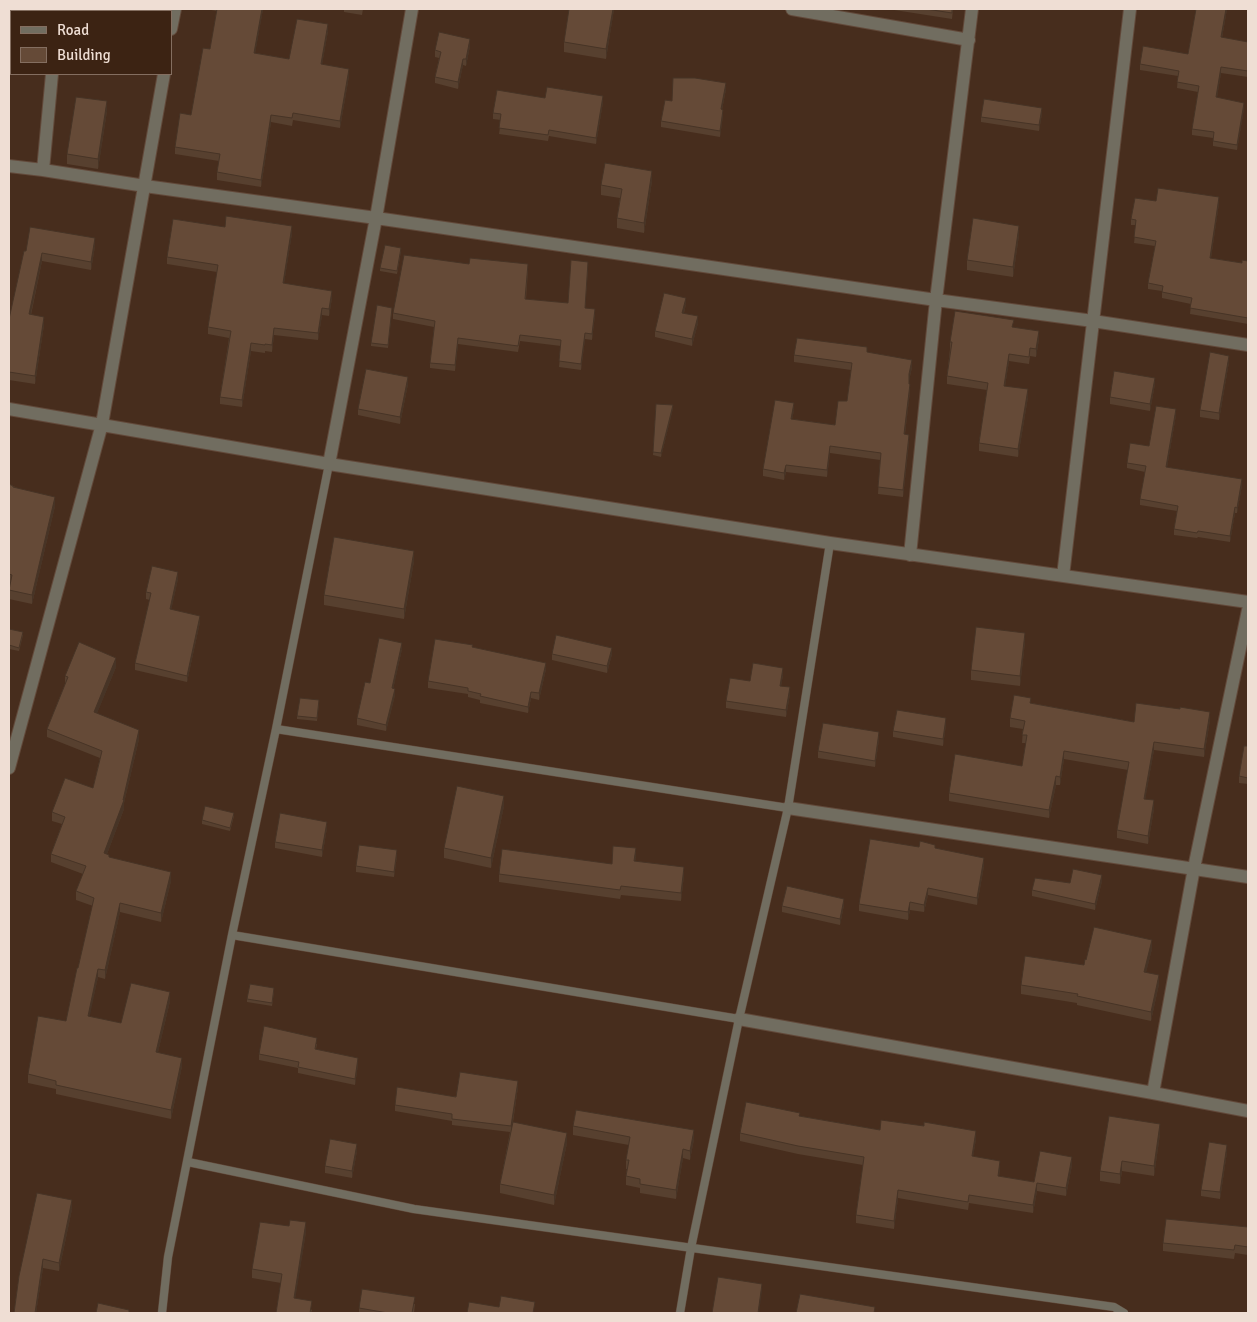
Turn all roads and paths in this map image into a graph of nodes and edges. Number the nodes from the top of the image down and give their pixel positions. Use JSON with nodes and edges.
{"nodes":[{"id":1,"x":175,"y":9,"type":"edge"},
{"id":2,"x":412,"y":9,"type":"edge"},
{"id":3,"x":792,"y":9,"type":"edge"},
{"id":4,"x":972,"y":9,"type":"edge"},
{"id":5,"x":1130,"y":9,"type":"edge"},
{"id":6,"x":172,"y":24,"type":"edge"},
{"id":7,"x":968,"y":40,"type":"junction"},
{"id":8,"x":52,"y":75,"type":"edge"},
{"id":9,"x":164,"y":75,"type":"edge"},
{"id":10,"x":9,"y":166,"type":"edge"},
{"id":11,"x":44,"y":170,"type":"junction"},
{"id":12,"x":145,"y":186,"type":"junction"},
{"id":13,"x":376,"y":218,"type":"junction"},
{"id":14,"x":936,"y":300,"type":"junction"},
{"id":15,"x":1093,"y":321,"type":"junction"},
{"id":16,"x":1248,"y":345,"type":"edge"},
{"id":17,"x":9,"y":409,"type":"edge"},
{"id":18,"x":102,"y":424,"type":"junction"},
{"id":19,"x":329,"y":464,"type":"junction"},
{"id":20,"x":830,"y":543,"type":"junction"},
{"id":21,"x":910,"y":555,"type":"junction"},
{"id":22,"x":1063,"y":576,"type":"junction"},
{"id":23,"x":1248,"y":602,"type":"edge"},
{"id":24,"x":1248,"y":610,"type":"edge"},
{"id":25,"x":276,"y":729,"type":"junction"},
{"id":26,"x":9,"y":768,"type":"edge"},
{"id":27,"x":788,"y":808,"type":"junction"},
{"id":28,"x":1194,"y":868,"type":"junction"},
{"id":29,"x":1248,"y":877,"type":"edge"},
{"id":30,"x":232,"y":935,"type":"junction"},
{"id":31,"x":739,"y":1019,"type":"junction"},
{"id":32,"x":1154,"y":1093,"type":"junction"},
{"id":33,"x":1248,"y":1111,"type":"edge"},
{"id":34,"x":188,"y":1162,"type":"junction"},
{"id":35,"x":691,"y":1248,"type":"junction"},
{"id":36,"x":162,"y":1313,"type":"edge"},
{"id":37,"x":680,"y":1313,"type":"edge"},
{"id":38,"x":1124,"y":1313,"type":"edge"}],
"edges":[{"from":1,"to":6,"type":"street"},
{"from":2,"to":13,"type":"street"},
{"from":3,"to":7,"type":"street"},
{"from":4,"to":7,"type":"street"},
{"from":5,"to":15,"type":"street"},
{"from":7,"to":14,"type":"street"},
{"from":8,"to":11,"type":"street"},
{"from":9,"to":12,"type":"street"},
{"from":10,"to":11,"type":"street"},
{"from":11,"to":12,"type":"street"},
{"from":12,"to":13,"type":"street"},
{"from":12,"to":18,"type":"street"},
{"from":13,"to":14,"type":"street"},
{"from":13,"to":19,"type":"street"},
{"from":14,"to":15,"type":"street"},
{"from":14,"to":21,"type":"street"},
{"from":15,"to":16,"type":"street"},
{"from":15,"to":22,"type":"street"},
{"from":17,"to":18,"type":"street"},
{"from":18,"to":19,"type":"street"},
{"from":18,"to":26,"type":"street"},
{"from":19,"to":20,"type":"street"},
{"from":19,"to":25,"type":"lane"},
{"from":20,"to":21,"type":"street"},
{"from":20,"to":27,"type":"lane"},
{"from":21,"to":22,"type":"street"},
{"from":22,"to":23,"type":"street"},
{"from":24,"to":28,"type":"street"},
{"from":25,"to":27,"type":"lane"},
{"from":25,"to":30,"type":"lane"},
{"from":27,"to":28,"type":"street"},
{"from":27,"to":31,"type":"lane"},
{"from":28,"to":29,"type":"street"},
{"from":28,"to":32,"type":"street"},
{"from":30,"to":31,"type":"lane"},
{"from":30,"to":34,"type":"lane"},
{"from":31,"to":32,"type":"street"},
{"from":31,"to":35,"type":"lane"},
{"from":32,"to":33,"type":"street"},
{"from":34,"to":35,"type":"lane"},
{"from":34,"to":36,"type":"lane"},
{"from":35,"to":37,"type":"lane"},
{"from":35,"to":38,"type":"lane"}]}
